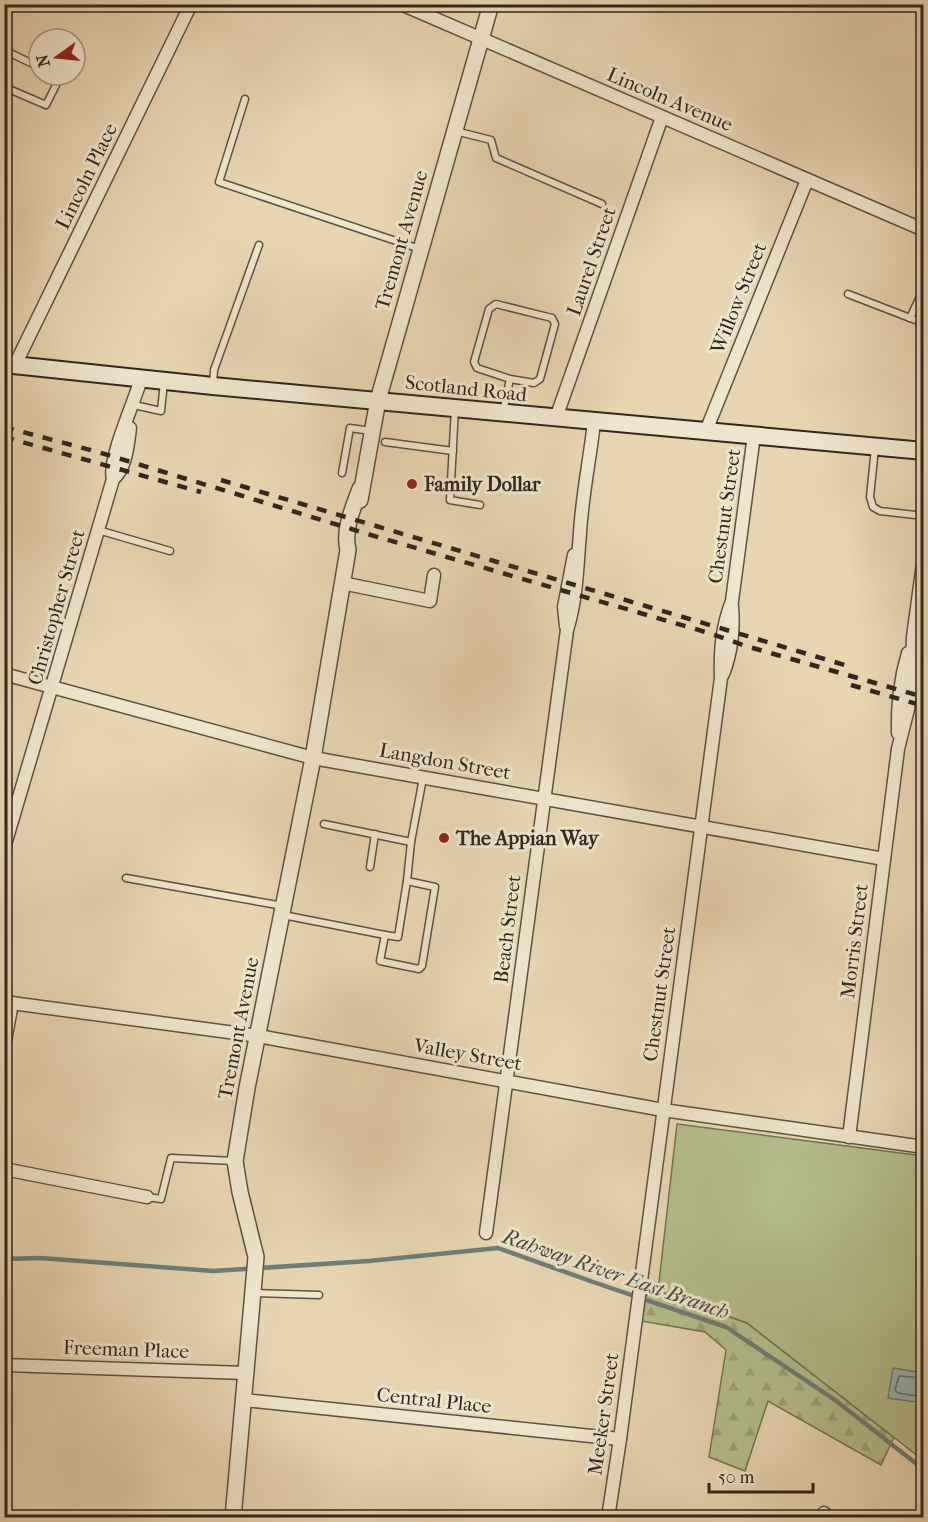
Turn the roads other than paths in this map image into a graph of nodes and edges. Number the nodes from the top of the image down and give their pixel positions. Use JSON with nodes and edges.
{"nodes":[{"id":1,"x":191,"y":4,"type":"edge"},
{"id":2,"x":401,"y":4,"type":"edge"},
{"id":3,"x":491,"y":4,"type":"edge"},
{"id":4,"x":480,"y":39,"type":"junction"},
{"id":5,"x":4,"y":50,"type":"edge"},
{"id":6,"x":27,"y":61,"type":"edge"},
{"id":7,"x":4,"y":87,"type":"edge"},
{"id":8,"x":55,"y":87,"type":"edge"},
{"id":9,"x":244,"y":99,"type":"dead end"},
{"id":10,"x":662,"y":117,"type":"junction"},
{"id":11,"x":454,"y":130,"type":"junction"},
{"id":12,"x":807,"y":180,"type":"junction"},
{"id":13,"x":602,"y":204,"type":"dead end"},
{"id":14,"x":924,"y":230,"type":"edge"},
{"id":15,"x":259,"y":245,"type":"dead end"},
{"id":16,"x":421,"y":249,"type":"junction"},
{"id":17,"x":924,"y":288,"type":"edge"},
{"id":18,"x":848,"y":294,"type":"dead end"},
{"id":19,"x":910,"y":318,"type":"junction"},
{"id":20,"x":924,"y":323,"type":"edge"},
{"id":21,"x":10,"y":365,"type":"edge"},
{"id":22,"x":510,"y":378,"type":"junction"},
{"id":23,"x":141,"y":379,"type":"junction"},
{"id":24,"x":164,"y":381,"type":"junction"},
{"id":25,"x":213,"y":386,"type":"junction"},
{"id":26,"x":378,"y":400,"type":"junction"},
{"id":27,"x":134,"y":405,"type":"junction"},
{"id":28,"x":455,"y":408,"type":"junction"},
{"id":29,"x":502,"y":412,"type":"junction"},
{"id":30,"x":556,"y":418,"type":"junction"},
{"id":31,"x":594,"y":422,"type":"junction"},
{"id":32,"x":372,"y":431,"type":"junction"},
{"id":33,"x":706,"y":431,"type":"junction"},
{"id":34,"x":754,"y":435,"type":"junction"},
{"id":35,"x":386,"y":442,"type":"dead end"},
{"id":36,"x":875,"y":447,"type":"junction"},
{"id":37,"x":453,"y":451,"type":"junction"},
{"id":38,"x":924,"y":451,"type":"edge"},
{"id":39,"x":342,"y":472,"type":"dead end"},
{"id":40,"x":480,"y":505,"type":"dead end"},
{"id":41,"x":924,"y":516,"type":"edge"},
{"id":42,"x":98,"y":530,"type":"junction"},
{"id":43,"x":170,"y":551,"type":"dead end"},
{"id":44,"x":924,"y":556,"type":"edge"},
{"id":45,"x":434,"y":575,"type":"dead end"},
{"id":46,"x":342,"y":583,"type":"junction"},
{"id":47,"x":4,"y":675,"type":"edge"},
{"id":48,"x":53,"y":687,"type":"junction"},
{"id":49,"x":313,"y":758,"type":"junction"},
{"id":50,"x":424,"y":777,"type":"junction"},
{"id":51,"x":543,"y":799,"type":"junction"},
{"id":52,"x":324,"y":824,"type":"dead end"},
{"id":53,"x":701,"y":826,"type":"junction"},
{"id":54,"x":375,"y":834,"type":"junction"},
{"id":55,"x":411,"y":842,"type":"junction"},
{"id":56,"x":4,"y":848,"type":"edge"},
{"id":57,"x":884,"y":858,"type":"junction"},
{"id":58,"x":370,"y":867,"type":"dead end"},
{"id":59,"x":126,"y":878,"type":"dead end"},
{"id":60,"x":407,"y":881,"type":"junction"},
{"id":61,"x":283,"y":911,"type":"junction"},
{"id":62,"x":385,"y":935,"type":"junction"},
{"id":63,"x":8,"y":1002,"type":"edge"},
{"id":64,"x":258,"y":1036,"type":"junction"},
{"id":65,"x":4,"y":1047,"type":"edge"},
{"id":66,"x":507,"y":1081,"type":"junction"},
{"id":67,"x":663,"y":1110,"type":"junction"},
{"id":68,"x":849,"y":1137,"type":"junction"},
{"id":69,"x":924,"y":1147,"type":"edge"},
{"id":70,"x":235,"y":1161,"type":"junction"},
{"id":71,"x":4,"y":1169,"type":"edge"},
{"id":72,"x":147,"y":1197,"type":"joint"},
{"id":73,"x":486,"y":1233,"type":"dead end"},
{"id":74,"x":254,"y":1293,"type":"junction"},
{"id":75,"x":319,"y":1295,"type":"dead end"},
{"id":76,"x":637,"y":1315,"type":"joint"},
{"id":77,"x":4,"y":1365,"type":"edge"},
{"id":78,"x":246,"y":1373,"type":"junction"},
{"id":79,"x":244,"y":1400,"type":"junction"},
{"id":80,"x":620,"y":1439,"type":"junction"},
{"id":81,"x":233,"y":1518,"type":"edge"},
{"id":82,"x":608,"y":1518,"type":"edge"}],
"edges":[{"from":1,"to":21,"type":"street","name":"Lincoln Place"},
{"from":2,"to":4,"type":"street","name":"Lincoln Avenue"},
{"from":3,"to":4,"type":"street","name":"Tremont Avenue"},
{"from":4,"to":10,"type":"street","name":"Lincoln Avenue"},
{"from":4,"to":11,"type":"street","name":"Tremont Avenue"},
{"from":5,"to":6,"type":"lane"},
{"from":7,"to":8,"type":"lane"},
{"from":9,"to":16,"type":"lane"},
{"from":10,"to":12,"type":"street","name":"Lincoln Avenue"},
{"from":10,"to":30,"type":"street","name":"Laurel Street"},
{"from":11,"to":13,"type":"lane"},
{"from":11,"to":16,"type":"street","name":"Tremont Avenue"},
{"from":12,"to":14,"type":"street","name":"Lincoln Avenue"},
{"from":12,"to":33,"type":"street","name":"Willow Street"},
{"from":15,"to":25,"type":"lane"},
{"from":16,"to":26,"type":"street","name":"Tremont Avenue"},
{"from":17,"to":19,"type":"lane"},
{"from":18,"to":19,"type":"lane"},
{"from":19,"to":20,"type":"lane"},
{"from":21,"to":23,"type":"main road","name":"Scotland Road"},
{"from":22,"to":22,"type":"lane"},
{"from":22,"to":29,"type":"lane"},
{"from":23,"to":24,"type":"main road","name":"Scotland Road"},
{"from":23,"to":27,"type":"street","name":"Christopher Street"},
{"from":24,"to":25,"type":"main road","name":"Scotland Road"},
{"from":24,"to":27,"type":"lane"},
{"from":25,"to":26,"type":"main road","name":"Scotland Road"},
{"from":26,"to":28,"type":"main road","name":"Scotland Road"},
{"from":26,"to":32,"type":"street","name":"Tremont Avenue"},
{"from":27,"to":42,"type":"street","name":"Christopher Street"},
{"from":28,"to":29,"type":"main road","name":"Scotland Road"},
{"from":28,"to":37,"type":"lane"},
{"from":29,"to":30,"type":"main road","name":"Scotland Road"},
{"from":30,"to":31,"type":"main road","name":"Scotland Road"},
{"from":31,"to":33,"type":"main road","name":"Scotland Road"},
{"from":31,"to":51,"type":"street","name":"Beach Street"},
{"from":32,"to":39,"type":"lane"},
{"from":32,"to":46,"type":"street","name":"Tremont Avenue"},
{"from":33,"to":34,"type":"main road","name":"Scotland Road"},
{"from":34,"to":36,"type":"main road","name":"Scotland Road"},
{"from":34,"to":53,"type":"street","name":"Chestnut Street"},
{"from":35,"to":37,"type":"lane"},
{"from":36,"to":38,"type":"main road","name":"Scotland Road"},
{"from":36,"to":41,"type":"lane"},
{"from":37,"to":40,"type":"lane"},
{"from":42,"to":43,"type":"lane"},
{"from":42,"to":48,"type":"street","name":"Christopher Street"},
{"from":44,"to":57,"type":"street","name":"Morris Street"},
{"from":45,"to":46,"type":"street"},
{"from":46,"to":49,"type":"street","name":"Tremont Avenue"},
{"from":47,"to":48,"type":"street","name":"Langdon Street"},
{"from":48,"to":49,"type":"street","name":"Langdon Street"},
{"from":48,"to":56,"type":"street","name":"Christopher Street"},
{"from":49,"to":50,"type":"street","name":"Langdon Street"},
{"from":49,"to":61,"type":"street","name":"Tremont Avenue"},
{"from":50,"to":51,"type":"street","name":"Langdon Street"},
{"from":50,"to":55,"type":"lane"},
{"from":51,"to":53,"type":"street","name":"Langdon Street"},
{"from":51,"to":66,"type":"street","name":"Beach Street"},
{"from":52,"to":54,"type":"lane"},
{"from":53,"to":57,"type":"street","name":"Langdon Street"},
{"from":53,"to":67,"type":"street","name":"Chestnut Street"},
{"from":54,"to":55,"type":"lane"},
{"from":54,"to":58,"type":"lane"},
{"from":55,"to":60,"type":"lane"},
{"from":57,"to":68,"type":"street","name":"Morris Street"},
{"from":59,"to":61,"type":"lane"},
{"from":60,"to":62,"type":"lane"},
{"from":60,"to":62,"type":"lane"},
{"from":61,"to":62,"type":"lane"},
{"from":61,"to":64,"type":"street","name":"Tremont Avenue"},
{"from":63,"to":64,"type":"street","name":"Valley Street"},
{"from":63,"to":65,"type":"street"},
{"from":64,"to":66,"type":"street","name":"Valley Street"},
{"from":64,"to":70,"type":"street","name":"Tremont Avenue"},
{"from":66,"to":67,"type":"street","name":"Valley Street"},
{"from":66,"to":73,"type":"street","name":"Beach Street"},
{"from":67,"to":68,"type":"street","name":"Valley Street"},
{"from":67,"to":76,"type":"street","name":"Chestnut Street"},
{"from":68,"to":69,"type":"street","name":"Valley Street"},
{"from":70,"to":72,"type":"lane"},
{"from":70,"to":74,"type":"street","name":"Tremont Avenue"},
{"from":71,"to":72,"type":"street"},
{"from":74,"to":75,"type":"lane"},
{"from":74,"to":78,"type":"street","name":"Tremont Avenue"},
{"from":76,"to":80,"type":"street","name":"Meeker Street"},
{"from":77,"to":78,"type":"street","name":"Freeman Place"},
{"from":78,"to":79,"type":"street","name":"Tremont Avenue"},
{"from":79,"to":80,"type":"street","name":"Central Place"},
{"from":79,"to":81,"type":"street","name":"Tremont Avenue"},
{"from":80,"to":82,"type":"street","name":"Meeker Street"}]}
